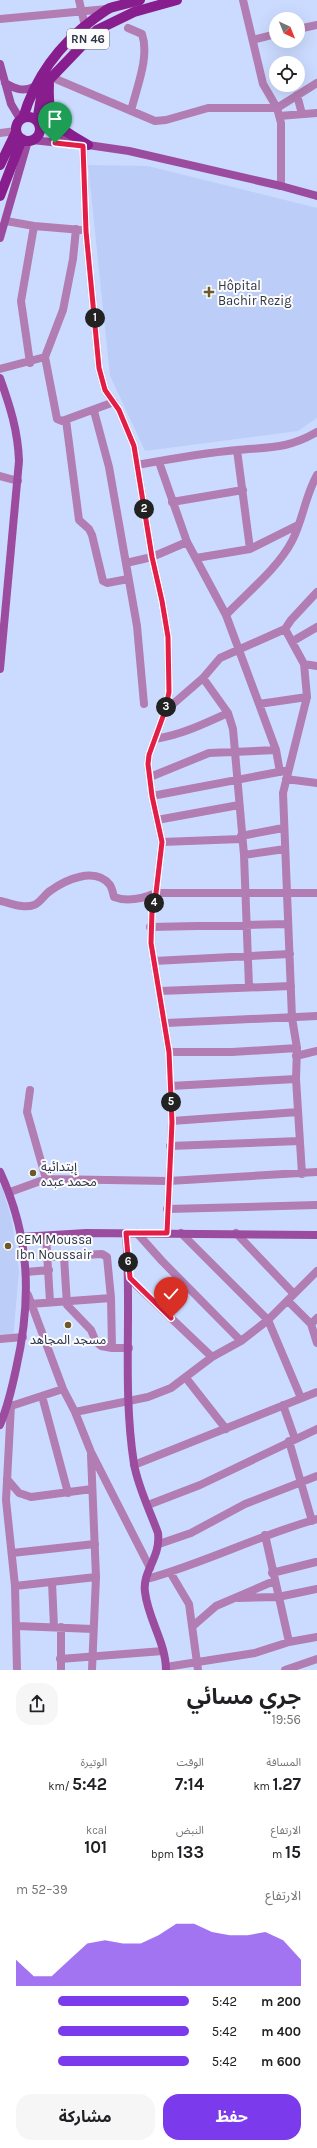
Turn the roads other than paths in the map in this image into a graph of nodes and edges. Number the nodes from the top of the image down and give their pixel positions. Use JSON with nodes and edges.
{"nodes":[{"id":1,"x":79,"y":0,"type":"edge"},
{"id":2,"x":140,"y":0,"type":"edge"},
{"id":3,"x":177,"y":0,"type":"edge"},
{"id":4,"x":243,"y":0,"type":"edge"},
{"id":5,"x":110,"y":8,"type":"junction"},
{"id":6,"x":82,"y":12,"type":"junction"},
{"id":7,"x":0,"y":19,"type":"edge"},
{"id":8,"x":317,"y":25,"type":"edge"},
{"id":9,"x":85,"y":26,"type":"junction"},
{"id":10,"x":128,"y":28,"type":"dead end"},
{"id":11,"x":305,"y":28,"type":"edge"},
{"id":12,"x":269,"y":36,"type":"edge"},
{"id":13,"x":253,"y":40,"type":"junction"},
{"id":14,"x":0,"y":64,"type":"edge"},
{"id":15,"x":50,"y":79,"type":"junction"},
{"id":16,"x":5,"y":83,"type":"junction"},
{"id":17,"x":317,"y":83,"type":"edge"},
{"id":18,"x":34,"y":87,"type":"junction"},
{"id":19,"x":297,"y":95,"type":"junction"},
{"id":20,"x":130,"y":111,"type":"junction"},
{"id":21,"x":278,"y":112,"type":"junction"},
{"id":22,"x":317,"y":113,"type":"edge"},
{"id":23,"x":302,"y":114,"type":"junction"},
{"id":24,"x":21,"y":118,"type":"junction"},
{"id":25,"x":39,"y":124,"type":"junction"},
{"id":26,"x":0,"y":133,"type":"edge"},
{"id":27,"x":23,"y":137,"type":"junction"},
{"id":28,"x":85,"y":145,"type":"junction"},
{"id":29,"x":0,"y":165,"type":"edge"},
{"id":30,"x":281,"y":186,"type":"junction"},
{"id":31,"x":0,"y":196,"type":"edge"},
{"id":32,"x":317,"y":196,"type":"edge"},
{"id":33,"x":6,"y":221,"type":"junction"},
{"id":34,"x":34,"y":226,"type":"junction"},
{"id":35,"x":76,"y":229,"type":"junction"},
{"id":36,"x":86,"y":231,"type":"junction"},
{"id":37,"x":0,"y":238,"type":"edge"},
{"id":38,"x":45,"y":357,"type":"junction"},
{"id":39,"x":30,"y":363,"type":"junction"},
{"id":40,"x":0,"y":369,"type":"edge"},
{"id":41,"x":0,"y":378,"type":"edge"},
{"id":42,"x":114,"y":402,"type":"junction"},
{"id":43,"x":94,"y":411,"type":"junction"},
{"id":44,"x":66,"y":420,"type":"junction"},
{"id":45,"x":317,"y":432,"type":"edge"},
{"id":46,"x":237,"y":450,"type":"junction"},
{"id":47,"x":159,"y":462,"type":"junction"},
{"id":48,"x":137,"y":466,"type":"junction"},
{"id":49,"x":317,"y":475,"type":"edge"},
{"id":50,"x":0,"y":476,"type":"edge"},
{"id":51,"x":18,"y":481,"type":"junction"},
{"id":52,"x":243,"y":490,"type":"junction"},
{"id":53,"x":172,"y":502,"type":"junction"},
{"id":54,"x":298,"y":525,"type":"junction"},
{"id":55,"x":187,"y":542,"type":"junction"},
{"id":56,"x":250,"y":549,"type":"junction"},
{"id":57,"x":152,"y":557,"type":"junction"},
{"id":58,"x":196,"y":558,"type":"junction"},
{"id":59,"x":126,"y":563,"type":"junction"},
{"id":60,"x":128,"y":579,"type":"junction"},
{"id":61,"x":317,"y":592,"type":"edge"},
{"id":62,"x":2,"y":610,"type":"edge"},
{"id":63,"x":226,"y":615,"type":"junction"},
{"id":64,"x":317,"y":627,"type":"edge"},
{"id":65,"x":285,"y":629,"type":"junction"},
{"id":66,"x":292,"y":641,"type":"junction"},
{"id":67,"x":238,"y":648,"type":"junction"},
{"id":68,"x":304,"y":664,"type":"junction"},
{"id":69,"x":317,"y":666,"type":"edge"},
{"id":70,"x":0,"y":668,"type":"edge"},
{"id":71,"x":203,"y":678,"type":"junction"},
{"id":72,"x":307,"y":697,"type":"junction"},
{"id":73,"x":144,"y":704,"type":"dead end"},
{"id":74,"x":259,"y":704,"type":"junction"},
{"id":75,"x":165,"y":711,"type":"junction"},
{"id":76,"x":228,"y":713,"type":"junction"},
{"id":77,"x":155,"y":739,"type":"junction"},
{"id":78,"x":276,"y":750,"type":"junction"},
{"id":79,"x":235,"y":751,"type":"junction"},
{"id":80,"x":289,"y":770,"type":"junction"},
{"id":81,"x":280,"y":772,"type":"junction"},
{"id":82,"x":150,"y":777,"type":"junction"},
{"id":83,"x":286,"y":779,"type":"junction"},
{"id":84,"x":239,"y":780,"type":"junction"},
{"id":85,"x":317,"y":783,"type":"edge"},
{"id":86,"x":152,"y":796,"type":"junction"},
{"id":87,"x":239,"y":805,"type":"junction"},
{"id":88,"x":156,"y":820,"type":"junction"},
{"id":89,"x":283,"y":828,"type":"junction"},
{"id":90,"x":241,"y":838,"type":"junction"},
{"id":91,"x":162,"y":842,"type":"junction"},
{"id":92,"x":285,"y":849,"type":"junction"},
{"id":93,"x":244,"y":855,"type":"junction"},
{"id":94,"x":287,"y":892,"type":"junction"},
{"id":95,"x":156,"y":893,"type":"junction"},
{"id":96,"x":317,"y":893,"type":"edge"},
{"id":97,"x":245,"y":894,"type":"junction"},
{"id":98,"x":0,"y":901,"type":"edge"},
{"id":99,"x":288,"y":924,"type":"junction"},
{"id":100,"x":247,"y":926,"type":"junction"},
{"id":101,"x":150,"y":927,"type":"junction"},
{"id":102,"x":290,"y":954,"type":"junction"},
{"id":103,"x":248,"y":957,"type":"junction"},
{"id":104,"x":154,"y":961,"type":"junction"},
{"id":105,"x":291,"y":986,"type":"junction"},
{"id":106,"x":249,"y":987,"type":"junction"},
{"id":107,"x":160,"y":991,"type":"junction"},
{"id":108,"x":317,"y":1016,"type":"edge"},
{"id":109,"x":292,"y":1018,"type":"junction"},
{"id":110,"x":166,"y":1023,"type":"junction"},
{"id":111,"x":317,"y":1050,"type":"edge"},
{"id":112,"x":169,"y":1052,"type":"junction"},
{"id":113,"x":296,"y":1052,"type":"junction"},
{"id":114,"x":296,"y":1079,"type":"junction"},
{"id":115,"x":171,"y":1086,"type":"junction"},
{"id":116,"x":30,"y":1090,"type":"dead end"},
{"id":117,"x":298,"y":1112,"type":"junction"},
{"id":118,"x":172,"y":1122,"type":"junction"},
{"id":119,"x":300,"y":1141,"type":"junction"},
{"id":120,"x":170,"y":1146,"type":"junction"},
{"id":121,"x":0,"y":1172,"type":"edge"},
{"id":122,"x":317,"y":1172,"type":"edge"},
{"id":123,"x":302,"y":1174,"type":"junction"},
{"id":124,"x":46,"y":1179,"type":"junction"},
{"id":125,"x":168,"y":1181,"type":"junction"},
{"id":126,"x":10,"y":1192,"type":"junction"},
{"id":127,"x":317,"y":1205,"type":"edge"},
{"id":128,"x":167,"y":1209,"type":"junction"},
{"id":129,"x":126,"y":1233,"type":"junction"},
{"id":130,"x":137,"y":1233,"type":"junction"},
{"id":131,"x":167,"y":1233,"type":"junction"},
{"id":132,"x":181,"y":1233,"type":"junction"},
{"id":133,"x":236,"y":1233,"type":"junction"},
{"id":134,"x":317,"y":1235,"type":"edge"},
{"id":135,"x":46,"y":1236,"type":"junction"},
{"id":136,"x":21,"y":1237,"type":"junction"},
{"id":137,"x":64,"y":1257,"type":"junction"},
{"id":138,"x":48,"y":1258,"type":"junction"},
{"id":139,"x":48,"y":1270,"type":"junction"},
{"id":140,"x":317,"y":1271,"type":"edge"},
{"id":141,"x":26,"y":1272,"type":"junction"},
{"id":142,"x":130,"y":1278,"type":"junction"},
{"id":143,"x":28,"y":1295,"type":"junction"},
{"id":144,"x":111,"y":1298,"type":"junction"},
{"id":145,"x":291,"y":1298,"type":"junction"},
{"id":146,"x":66,"y":1300,"type":"junction"},
{"id":147,"x":50,"y":1302,"type":"junction"},
{"id":148,"x":30,"y":1304,"type":"junction"},
{"id":149,"x":268,"y":1320,"type":"junction"},
{"id":150,"x":314,"y":1324,"type":"edge"},
{"id":151,"x":23,"y":1337,"type":"junction"},
{"id":152,"x":0,"y":1339,"type":"edge"},
{"id":153,"x":241,"y":1340,"type":"junction"},
{"id":154,"x":317,"y":1343,"type":"edge"},
{"id":155,"x":112,"y":1348,"type":"junction"},
{"id":156,"x":129,"y":1348,"type":"junction"},
{"id":157,"x":212,"y":1357,"type":"junction"},
{"id":158,"x":186,"y":1378,"type":"junction"},
{"id":159,"x":64,"y":1389,"type":"junction"},
{"id":160,"x":317,"y":1392,"type":"edge"},
{"id":161,"x":42,"y":1396,"type":"junction"},
{"id":162,"x":301,"y":1398,"type":"junction"},
{"id":163,"x":128,"y":1401,"type":"junction"},
{"id":164,"x":283,"y":1405,"type":"junction"},
{"id":165,"x":9,"y":1406,"type":"junction"},
{"id":166,"x":76,"y":1412,"type":"junction"},
{"id":167,"x":0,"y":1425,"type":"edge"},
{"id":168,"x":226,"y":1429,"type":"junction"},
{"id":169,"x":317,"y":1429,"type":"edge"},
{"id":170,"x":292,"y":1440,"type":"junction"},
{"id":171,"x":91,"y":1452,"type":"junction"},
{"id":172,"x":134,"y":1466,"type":"junction"},
{"id":173,"x":317,"y":1476,"type":"edge"},
{"id":174,"x":7,"y":1479,"type":"junction"},
{"id":175,"x":302,"y":1482,"type":"junction"},
{"id":176,"x":92,"y":1489,"type":"junction"},
{"id":177,"x":68,"y":1493,"type":"junction"},
{"id":178,"x":148,"y":1505,"type":"junction"},
{"id":179,"x":315,"y":1520,"type":"edge"},
{"id":180,"x":264,"y":1535,"type":"junction"},
{"id":181,"x":94,"y":1544,"type":"junction"},
{"id":182,"x":159,"y":1544,"type":"junction"},
{"id":183,"x":12,"y":1553,"type":"junction"},
{"id":184,"x":316,"y":1562,"type":"edge"},
{"id":185,"x":150,"y":1568,"type":"junction"},
{"id":186,"x":170,"y":1572,"type":"junction"},
{"id":187,"x":96,"y":1577,"type":"junction"},
{"id":188,"x":273,"y":1577,"type":"junction"},
{"id":189,"x":147,"y":1579,"type":"junction"},
{"id":190,"x":52,"y":1582,"type":"junction"},
{"id":191,"x":15,"y":1586,"type":"junction"},
{"id":192,"x":317,"y":1589,"type":"edge"},
{"id":193,"x":278,"y":1597,"type":"junction"},
{"id":194,"x":234,"y":1598,"type":"junction"},
{"id":195,"x":17,"y":1626,"type":"junction"},
{"id":196,"x":193,"y":1626,"type":"junction"},
{"id":197,"x":57,"y":1627,"type":"junction"},
{"id":198,"x":93,"y":1630,"type":"junction"},
{"id":199,"x":317,"y":1637,"type":"edge"},
{"id":200,"x":289,"y":1642,"type":"junction"},
{"id":201,"x":163,"y":1651,"type":"junction"},
{"id":202,"x":92,"y":1658,"type":"junction"},
{"id":203,"x":317,"y":1659,"type":"edge"},
{"id":204,"x":60,"y":1660,"type":"junction"},
{"id":205,"x":198,"y":1666,"type":"edge"},
{"id":206,"x":166,"y":1669,"type":"edge"},
{"id":207,"x":17,"y":1670,"type":"edge"},
{"id":208,"x":61,"y":1670,"type":"edge"},
{"id":209,"x":92,"y":1670,"type":"edge"},
{"id":210,"x":286,"y":1670,"type":"edge"}],
"edges":[{"from":1,"to":6,"type":"street"},
{"from":2,"to":5,"type":"main road","number":"RN 46"},
{"from":3,"to":15,"type":"main road","number":"RN 46"},
{"from":4,"to":13,"type":"street"},
{"from":5,"to":6,"type":"street"},
{"from":5,"to":9,"type":"main road","number":"RN 46"},
{"from":6,"to":7,"type":"street"},
{"from":6,"to":9,"type":"street"},
{"from":8,"to":11,"type":"street"},
{"from":9,"to":18,"type":"main road","number":"RN 46"},
{"from":10,"to":20,"type":"street"},
{"from":12,"to":13,"type":"street"},
{"from":13,"to":21,"type":"street"},
{"from":14,"to":16,"type":"street"},
{"from":15,"to":20,"type":"street"},
{"from":15,"to":25,"type":"main road","number":"RN 46"},
{"from":15,"to":28,"type":"main road"},
{"from":16,"to":18,"type":"street"},
{"from":16,"to":24,"type":"street"},
{"from":17,"to":19,"type":"street"},
{"from":18,"to":24,"type":"main road","number":"RN 46"},
{"from":19,"to":21,"type":"street"},
{"from":19,"to":23,"type":"street"},
{"from":20,"to":21,"type":"street"},
{"from":21,"to":23,"type":"street"},
{"from":21,"to":30,"type":"street"},
{"from":22,"to":23,"type":"street"},
{"from":24,"to":25,"type":"main road"},
{"from":24,"to":27,"type":"main road"},
{"from":25,"to":27,"type":"main road"},
{"from":25,"to":28,"type":"street"},
{"from":26,"to":27,"type":"street"},
{"from":27,"to":28,"type":"street"},
{"from":27,"to":29,"type":"main road"},
{"from":27,"to":31,"type":"main road"},
{"from":27,"to":33,"type":"street"},
{"from":28,"to":30,"type":"street"},
{"from":28,"to":36,"type":"street"},
{"from":30,"to":32,"type":"street"},
{"from":33,"to":34,"type":"street"},
{"from":33,"to":37,"type":"street"},
{"from":34,"to":35,"type":"street"},
{"from":34,"to":39,"type":"street"},
{"from":35,"to":36,"type":"street"},
{"from":35,"to":38,"type":"street"},
{"from":36,"to":42,"type":"street"},
{"from":38,"to":39,"type":"street"},
{"from":38,"to":44,"type":"street"},
{"from":39,"to":40,"type":"street"},
{"from":41,"to":51,"type":"street"},
{"from":42,"to":43,"type":"street"},
{"from":42,"to":48,"type":"street"},
{"from":43,"to":44,"type":"street"},
{"from":43,"to":59,"type":"street"},
{"from":44,"to":60,"type":"street"},
{"from":45,"to":46,"type":"street"},
{"from":46,"to":47,"type":"street"},
{"from":46,"to":52,"type":"street"},
{"from":47,"to":48,"type":"street"},
{"from":47,"to":53,"type":"street"},
{"from":48,"to":57,"type":"street"},
{"from":49,"to":54,"type":"street"},
{"from":50,"to":51,"type":"street"},
{"from":51,"to":62,"type":"street"},
{"from":52,"to":53,"type":"street"},
{"from":52,"to":56,"type":"street"},
{"from":53,"to":55,"type":"street"},
{"from":54,"to":56,"type":"street"},
{"from":54,"to":63,"type":"street"},
{"from":55,"to":57,"type":"street"},
{"from":55,"to":58,"type":"street"},
{"from":56,"to":58,"type":"street"},
{"from":57,"to":59,"type":"street"},
{"from":57,"to":75,"type":"street"},
{"from":58,"to":63,"type":"street"},
{"from":59,"to":60,"type":"street"},
{"from":60,"to":73,"type":"street"},
{"from":61,"to":65,"type":"street"},
{"from":62,"to":70,"type":"street"},
{"from":63,"to":67,"type":"street"},
{"from":64,"to":66,"type":"street"},
{"from":65,"to":66,"type":"street"},
{"from":65,"to":67,"type":"street"},
{"from":66,"to":68,"type":"street"},
{"from":67,"to":71,"type":"street"},
{"from":67,"to":74,"type":"street"},
{"from":68,"to":69,"type":"street"},
{"from":68,"to":72,"type":"street"},
{"from":71,"to":75,"type":"street"},
{"from":71,"to":76,"type":"street"},
{"from":72,"to":74,"type":"street"},
{"from":72,"to":80,"type":"street"},
{"from":74,"to":78,"type":"street"},
{"from":75,"to":77,"type":"street"},
{"from":76,"to":77,"type":"street"},
{"from":76,"to":79,"type":"street"},
{"from":77,"to":82,"type":"street"},
{"from":78,"to":79,"type":"street"},
{"from":78,"to":81,"type":"street"},
{"from":79,"to":82,"type":"street"},
{"from":79,"to":84,"type":"street"},
{"from":80,"to":81,"type":"street"},
{"from":80,"to":83,"type":"street"},
{"from":81,"to":84,"type":"street"},
{"from":82,"to":86,"type":"street"},
{"from":83,"to":85,"type":"street"},
{"from":83,"to":89,"type":"street"},
{"from":84,"to":86,"type":"street"},
{"from":84,"to":87,"type":"street"},
{"from":86,"to":88,"type":"street"},
{"from":87,"to":88,"type":"street"},
{"from":87,"to":90,"type":"street"},
{"from":88,"to":91,"type":"street"},
{"from":89,"to":90,"type":"street"},
{"from":89,"to":92,"type":"street"},
{"from":90,"to":91,"type":"street"},
{"from":90,"to":93,"type":"street"},
{"from":91,"to":95,"type":"street"},
{"from":92,"to":93,"type":"street"},
{"from":92,"to":94,"type":"street"},
{"from":93,"to":97,"type":"street"},
{"from":94,"to":96,"type":"street"},
{"from":94,"to":97,"type":"street"},
{"from":94,"to":99,"type":"street"},
{"from":95,"to":97,"type":"street"},
{"from":95,"to":98,"type":"street"},
{"from":95,"to":101,"type":"street"},
{"from":97,"to":100,"type":"street"},
{"from":99,"to":100,"type":"street"},
{"from":99,"to":102,"type":"street"},
{"from":100,"to":101,"type":"street"},
{"from":100,"to":103,"type":"street"},
{"from":101,"to":104,"type":"street"},
{"from":102,"to":103,"type":"street"},
{"from":102,"to":105,"type":"street"},
{"from":103,"to":104,"type":"street"},
{"from":103,"to":106,"type":"street"},
{"from":104,"to":107,"type":"street"},
{"from":105,"to":106,"type":"street"},
{"from":105,"to":109,"type":"street"},
{"from":106,"to":107,"type":"street"},
{"from":107,"to":110,"type":"street"},
{"from":108,"to":109,"type":"street"},
{"from":109,"to":110,"type":"street"},
{"from":109,"to":113,"type":"street"},
{"from":110,"to":112,"type":"street"},
{"from":111,"to":113,"type":"street"},
{"from":112,"to":113,"type":"street"},
{"from":112,"to":115,"type":"street"},
{"from":113,"to":114,"type":"street"},
{"from":114,"to":115,"type":"street"},
{"from":114,"to":117,"type":"street"},
{"from":115,"to":118,"type":"street"},
{"from":116,"to":124,"type":"street"},
{"from":117,"to":118,"type":"street"},
{"from":117,"to":119,"type":"street"},
{"from":118,"to":120,"type":"street"},
{"from":119,"to":120,"type":"street"},
{"from":119,"to":123,"type":"street"},
{"from":120,"to":125,"type":"street"},
{"from":121,"to":126,"type":"street"},
{"from":122,"to":123,"type":"street"},
{"from":123,"to":125,"type":"street"},
{"from":124,"to":125,"type":"street"},
{"from":124,"to":126,"type":"street"},
{"from":125,"to":128,"type":"street"},
{"from":126,"to":136,"type":"street"},
{"from":127,"to":128,"type":"street"},
{"from":128,"to":131,"type":"street"},
{"from":129,"to":130,"type":"street"},
{"from":129,"to":135,"type":"street"},
{"from":129,"to":142,"type":"street"},
{"from":130,"to":131,"type":"street"},
{"from":130,"to":153,"type":"street"},
{"from":131,"to":132,"type":"street"},
{"from":132,"to":133,"type":"street"},
{"from":132,"to":149,"type":"street"},
{"from":133,"to":134,"type":"street"},
{"from":133,"to":145,"type":"street"},
{"from":135,"to":136,"type":"street"},
{"from":135,"to":138,"type":"street"},
{"from":136,"to":141,"type":"street"},
{"from":137,"to":138,"type":"street"},
{"from":137,"to":144,"type":"street"},
{"from":137,"to":146,"type":"street"},
{"from":138,"to":139,"type":"street"},
{"from":139,"to":141,"type":"street"},
{"from":139,"to":147,"type":"street"},
{"from":140,"to":145,"type":"street"},
{"from":141,"to":143,"type":"street"},
{"from":142,"to":156,"type":"street"},
{"from":142,"to":157,"type":"street"},
{"from":143,"to":148,"type":"street"},
{"from":143,"to":151,"type":"street"},
{"from":144,"to":146,"type":"street"},
{"from":144,"to":155,"type":"street"},
{"from":145,"to":149,"type":"street"},
{"from":145,"to":150,"type":"street"},
{"from":146,"to":147,"type":"street"},
{"from":146,"to":155,"type":"street"},
{"from":147,"to":148,"type":"street"},
{"from":148,"to":159,"type":"street"},
{"from":149,"to":153,"type":"street"},
{"from":149,"to":162,"type":"street"},
{"from":150,"to":154,"type":"street"},
{"from":151,"to":152,"type":"street"},
{"from":151,"to":165,"type":"street"},
{"from":153,"to":157,"type":"street"},
{"from":155,"to":156,"type":"street"},
{"from":156,"to":163,"type":"street"},
{"from":157,"to":158,"type":"street"},
{"from":158,"to":163,"type":"street"},
{"from":158,"to":168,"type":"street"},
{"from":159,"to":161,"type":"street"},
{"from":159,"to":166,"type":"street"},
{"from":160,"to":162,"type":"street"},
{"from":161,"to":165,"type":"street"},
{"from":161,"to":177,"type":"street"},
{"from":162,"to":164,"type":"street"},
{"from":163,"to":166,"type":"street"},
{"from":163,"to":172,"type":"street"},
{"from":164,"to":168,"type":"street"},
{"from":164,"to":170,"type":"street"},
{"from":165,"to":167,"type":"street"},
{"from":165,"to":174,"type":"street"},
{"from":166,"to":171,"type":"street"},
{"from":168,"to":172,"type":"street"},
{"from":169,"to":170,"type":"street"},
{"from":170,"to":175,"type":"street"},
{"from":170,"to":178,"type":"street"},
{"from":171,"to":176,"type":"street"},
{"from":171,"to":185,"type":"street"},
{"from":172,"to":178,"type":"street"},
{"from":173,"to":175,"type":"street"},
{"from":174,"to":177,"type":"street"},
{"from":174,"to":183,"type":"street"},
{"from":175,"to":179,"type":"street"},
{"from":175,"to":182,"type":"street"},
{"from":176,"to":177,"type":"street"},
{"from":176,"to":181,"type":"street"},
{"from":178,"to":182,"type":"street"},
{"from":179,"to":180,"type":"street"},
{"from":180,"to":186,"type":"street"},
{"from":180,"to":188,"type":"street"},
{"from":181,"to":183,"type":"street"},
{"from":181,"to":187,"type":"street"},
{"from":182,"to":185,"type":"street"},
{"from":183,"to":191,"type":"street"},
{"from":184,"to":188,"type":"street"},
{"from":185,"to":189,"type":"street"},
{"from":186,"to":189,"type":"street"},
{"from":186,"to":196,"type":"street"},
{"from":187,"to":190,"type":"street"},
{"from":187,"to":198,"type":"street"},
{"from":188,"to":193,"type":"street"},
{"from":188,"to":194,"type":"street"},
{"from":189,"to":201,"type":"street"},
{"from":190,"to":191,"type":"street"},
{"from":190,"to":197,"type":"street"},
{"from":191,"to":195,"type":"street"},
{"from":192,"to":193,"type":"street"},
{"from":193,"to":194,"type":"street"},
{"from":193,"to":200,"type":"street"},
{"from":194,"to":196,"type":"street"},
{"from":195,"to":197,"type":"street"},
{"from":195,"to":207,"type":"street"},
{"from":196,"to":205,"type":"street"},
{"from":197,"to":198,"type":"street"},
{"from":197,"to":204,"type":"street"},
{"from":198,"to":202,"type":"street"},
{"from":199,"to":200,"type":"street"},
{"from":200,"to":205,"type":"street"},
{"from":201,"to":202,"type":"street"},
{"from":201,"to":206,"type":"street"},
{"from":202,"to":204,"type":"street"},
{"from":202,"to":209,"type":"street"},
{"from":203,"to":210,"type":"street"},
{"from":204,"to":208,"type":"street"},
{"from":205,"to":206,"type":"street"}]}
